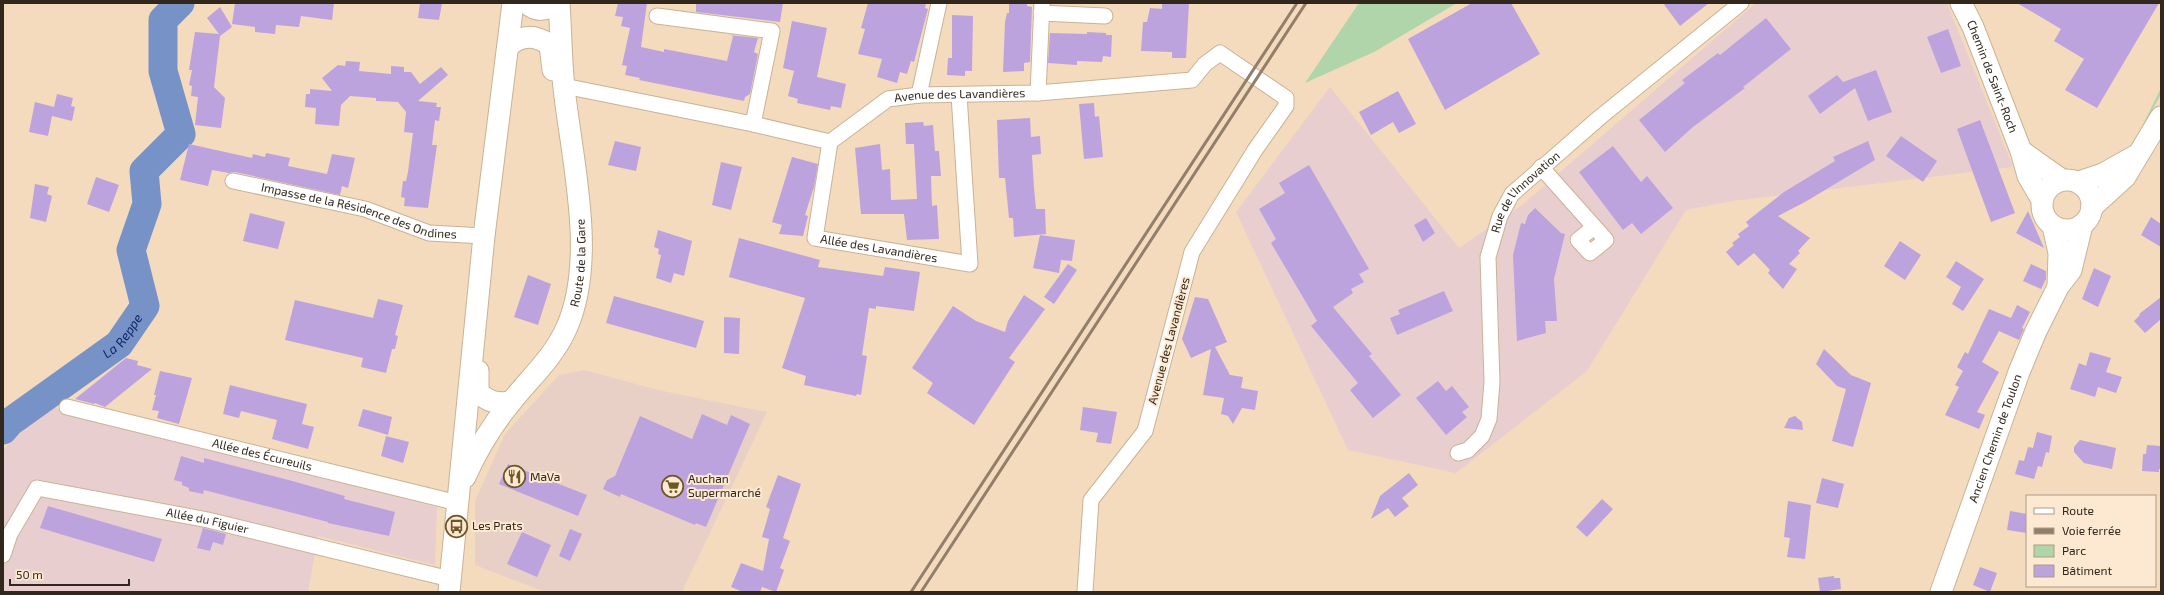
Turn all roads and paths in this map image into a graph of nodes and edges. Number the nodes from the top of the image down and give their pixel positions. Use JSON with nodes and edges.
{"nodes":[{"id":1,"x":513,"y":3,"type":"edge"},
{"id":2,"x":527,"y":3,"type":"edge"},
{"id":3,"x":556,"y":3,"type":"edge"},
{"id":4,"x":559,"y":3,"type":"edge"},
{"id":5,"x":939,"y":3,"type":"edge"},
{"id":6,"x":1741,"y":3,"type":"edge"},
{"id":7,"x":1961,"y":3,"type":"edge"},
{"id":8,"x":1042,"y":8,"type":"edge"},
{"id":9,"x":657,"y":16,"type":"dead end"},
{"id":10,"x":1105,"y":16,"type":"dead end"},
{"id":11,"x":508,"y":47,"type":"junction"},
{"id":12,"x":564,"y":86,"type":"junction"},
{"id":13,"x":1038,"y":93,"type":"junction"},
{"id":14,"x":919,"y":95,"type":"junction"},
{"id":15,"x":959,"y":95,"type":"junction"},
{"id":16,"x":2161,"y":117,"type":"edge"},
{"id":17,"x":753,"y":124,"type":"junction"},
{"id":18,"x":830,"y":142,"type":"junction"},
{"id":19,"x":2021,"y":151,"type":"junction"},
{"id":20,"x":2139,"y":153,"type":"junction"},
{"id":21,"x":1541,"y":166,"type":"junction"},
{"id":22,"x":233,"y":181,"type":"dead end"},
{"id":23,"x":2070,"y":181,"type":"junction"},
{"id":24,"x":2042,"y":200,"type":"junction"},
{"id":25,"x":2092,"y":207,"type":"junction"},
{"id":26,"x":2082,"y":225,"type":"junction"},
{"id":27,"x":2053,"y":226,"type":"junction"},
{"id":28,"x":1594,"y":227,"type":"dead end"},
{"id":29,"x":484,"y":236,"type":"junction"},
{"id":30,"x":2058,"y":287,"type":"junction"},
{"id":31,"x":476,"y":319,"type":"junction"},
{"id":32,"x":511,"y":402,"type":"junction"},
{"id":33,"x":67,"y":407,"type":"dead end"},
{"id":34,"x":1458,"y":453,"type":"dead end"},
{"id":35,"x":459,"y":495,"type":"junction"},
{"id":36,"x":3,"y":556,"type":"edge"},
{"id":37,"x":450,"y":586,"type":"edge"},
{"id":38,"x":1085,"y":592,"type":"edge"},
{"id":39,"x":1941,"y":592,"type":"edge"}],
"edges":[{"from":1,"to":11,"type":"main road","name":"Route de la Gare"},
{"from":2,"to":3,"type":"main road"},
{"from":4,"to":12,"type":"main road","name":"Route de la Gare"},
{"from":5,"to":14,"type":"street"},
{"from":6,"to":21,"type":"street","name":"Rue de l'Innovation"},
{"from":7,"to":19,"type":"main road","name":"Chemin de Saint-Roch"},
{"from":8,"to":10,"type":"street"},
{"from":8,"to":13,"type":"street"},
{"from":9,"to":17,"type":"street"},
{"from":11,"to":12,"type":"main road"},
{"from":11,"to":29,"type":"main road","name":"Route de la Gare"},
{"from":12,"to":17,"type":"street"},
{"from":12,"to":32,"type":"main road","name":"Route de la Gare"},
{"from":13,"to":15,"type":"street","name":"Avenue des Lavandières"},
{"from":13,"to":38,"type":"street","name":"Avenue des Lavandières"},
{"from":14,"to":15,"type":"street","name":"Avenue des Lavandières"},
{"from":14,"to":18,"type":"street","name":"Avenue des Lavandières"},
{"from":15,"to":18,"type":"street","name":"Allée des Lavandières"},
{"from":16,"to":20,"type":"main road"},
{"from":17,"to":18,"type":"street"},
{"from":19,"to":23,"type":"main road"},
{"from":19,"to":24,"type":"main road","name":"Chemin de Saint-Roch"},
{"from":20,"to":23,"type":"main road"},
{"from":20,"to":25,"type":"main road"},
{"from":21,"to":28,"type":"street"},
{"from":21,"to":34,"type":"street","name":"Rue de l'Innovation"},
{"from":22,"to":29,"type":"street","name":"Impasse de la Résidence des Ondines"},
{"from":23,"to":24,"type":"main road"},
{"from":23,"to":25,"type":"main road"},
{"from":24,"to":27,"type":"main road"},
{"from":25,"to":26,"type":"main road"},
{"from":26,"to":27,"type":"main road"},
{"from":26,"to":30,"type":"main road","name":"Ancien Chemin de Toulon"},
{"from":27,"to":30,"type":"main road","name":"Ancien Chemin de Toulon"},
{"from":29,"to":31,"type":"main road","name":"Route de la Gare"},
{"from":30,"to":39,"type":"main road","name":"Ancien Chemin de Toulon"},
{"from":31,"to":32,"type":"main road"},
{"from":31,"to":35,"type":"main road","name":"Route de la Gare"},
{"from":32,"to":35,"type":"main road","name":"Route de la Gare"},
{"from":33,"to":35,"type":"street","name":"Allée des Écureuils"},
{"from":35,"to":37,"type":"main road","name":"Route de la Gare"},
{"from":36,"to":37,"type":"street","name":"Allée du Figuier"}]}
